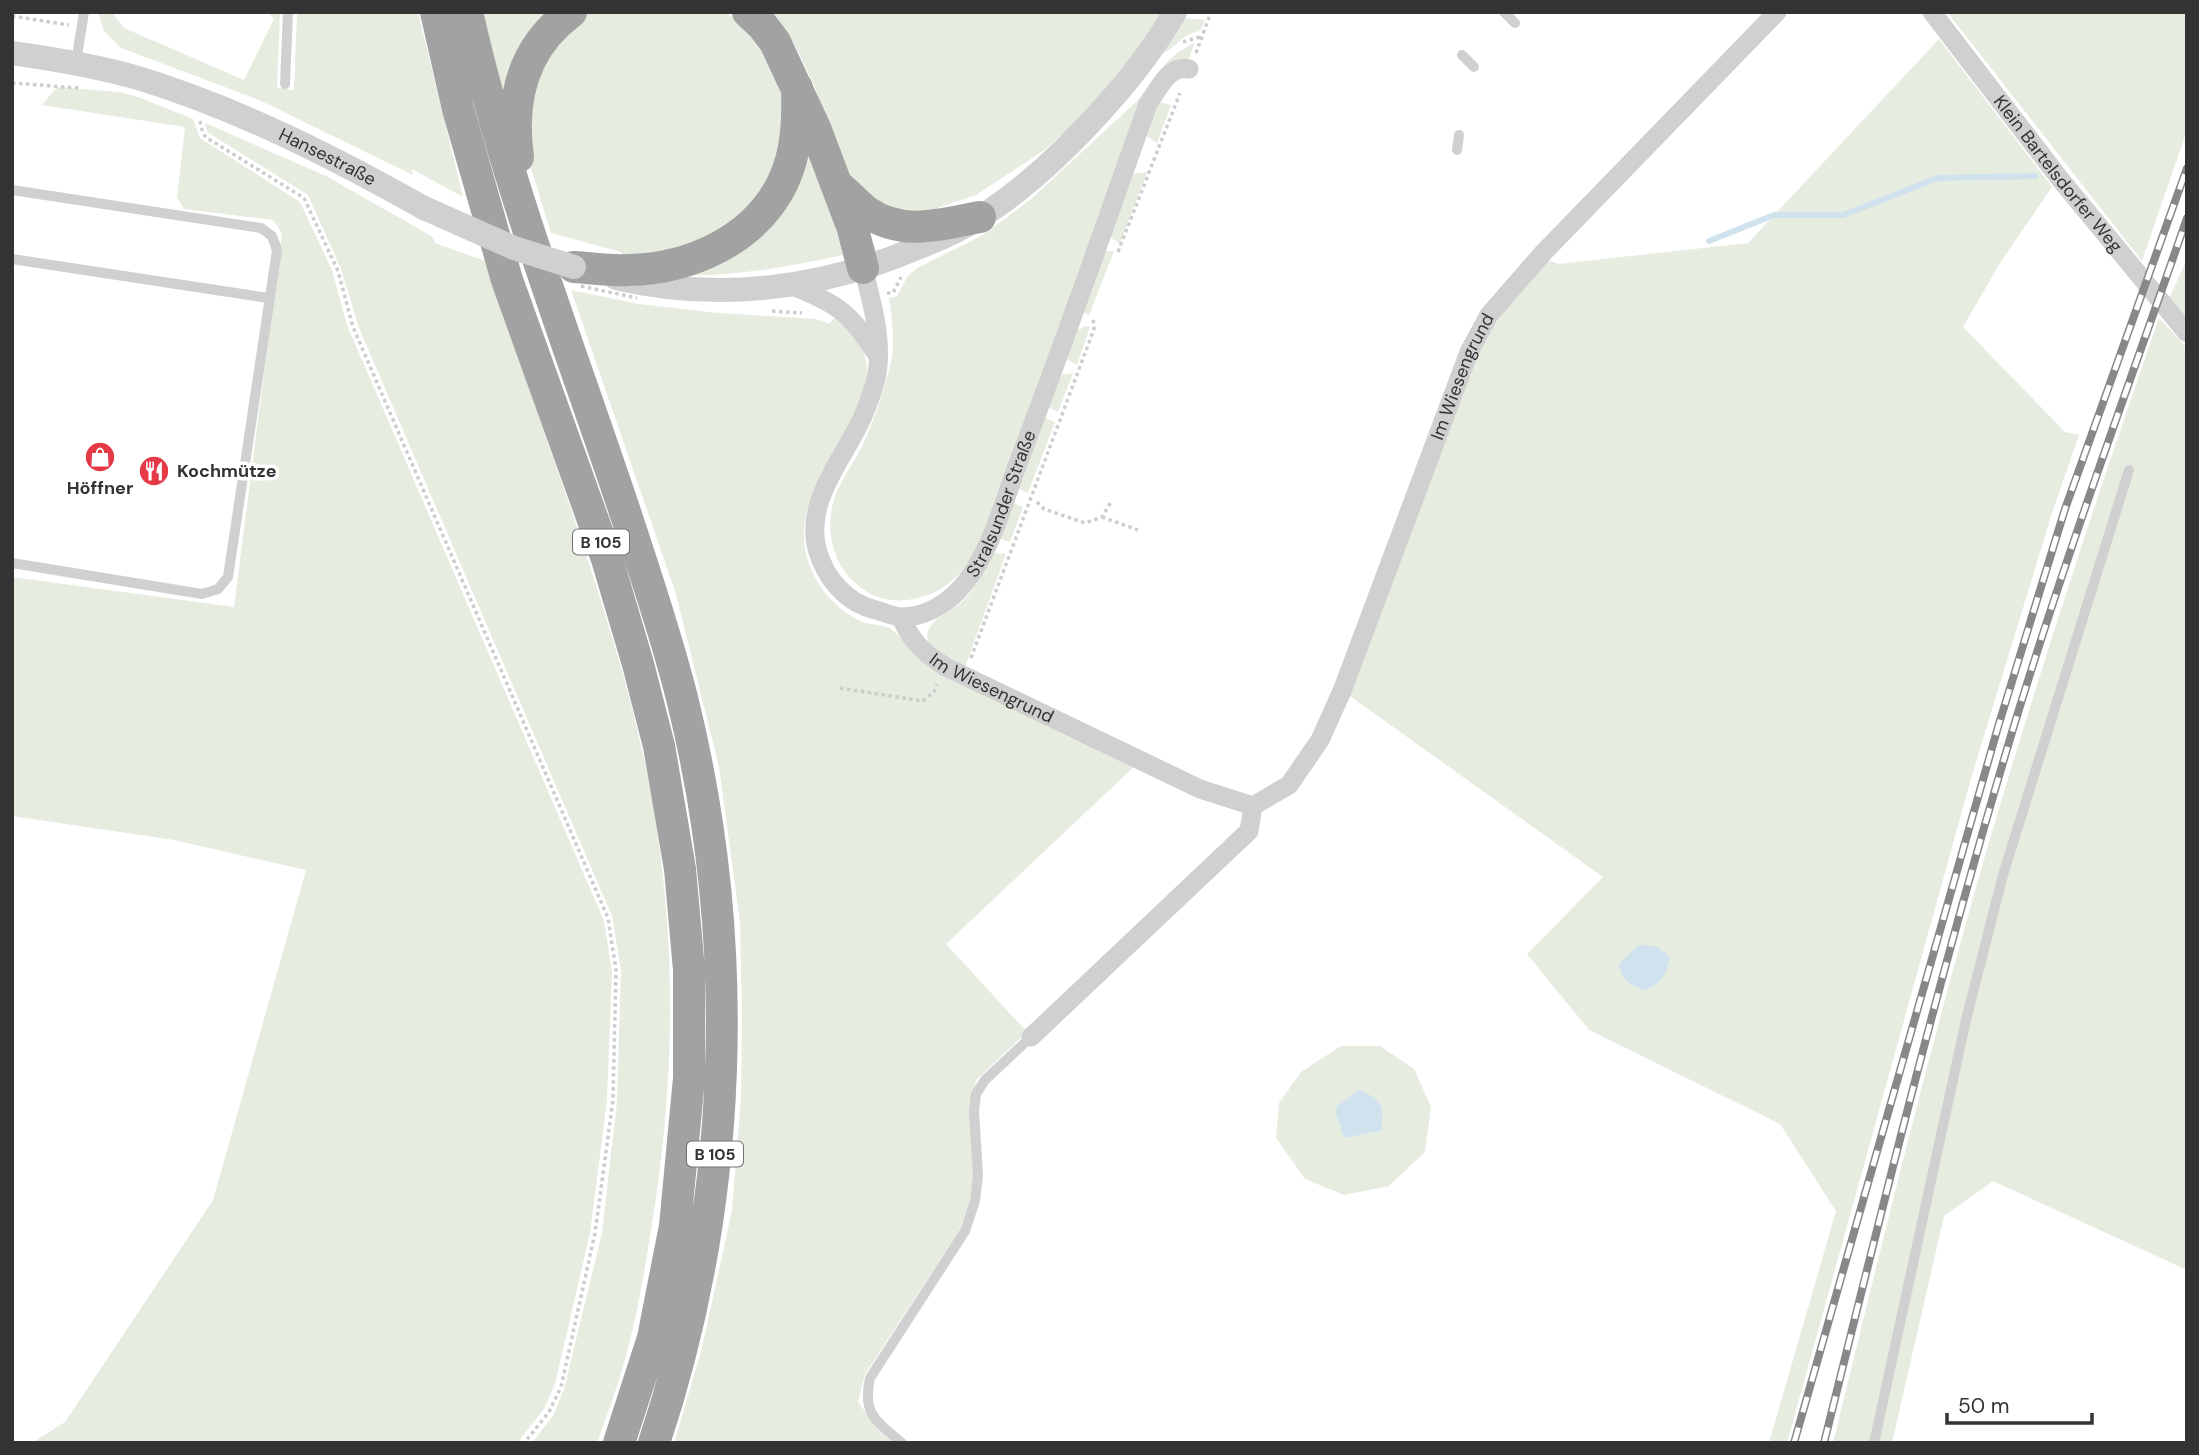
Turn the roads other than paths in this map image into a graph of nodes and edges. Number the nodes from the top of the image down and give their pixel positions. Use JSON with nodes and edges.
{"nodes":[{"id":1,"x":84,"y":12,"type":"edge"},
{"id":2,"x":288,"y":12,"type":"edge"},
{"id":3,"x":436,"y":12,"type":"edge"},
{"id":4,"x":467,"y":12,"type":"edge"},
{"id":5,"x":571,"y":12,"type":"edge"},
{"id":6,"x":748,"y":12,"type":"edge"},
{"id":7,"x":1175,"y":12,"type":"edge"},
{"id":8,"x":1504,"y":12,"type":"edge"},
{"id":9,"x":1777,"y":12,"type":"edge"},
{"id":10,"x":1932,"y":12,"type":"edge"},
{"id":11,"x":1515,"y":23,"type":"dead end"},
{"id":12,"x":12,"y":53,"type":"edge"},
{"id":13,"x":1462,"y":55,"type":"dead end"},
{"id":14,"x":76,"y":63,"type":"junction"},
{"id":15,"x":1474,"y":67,"type":"dead end"},
{"id":16,"x":1189,"y":69,"type":"road end"},
{"id":17,"x":285,"y":84,"type":"dead end"},
{"id":18,"x":797,"y":88,"type":"junction"},
{"id":19,"x":1459,"y":135,"type":"dead end"},
{"id":20,"x":1457,"y":150,"type":"dead end"},
{"id":21,"x":837,"y":186,"type":"junction"},
{"id":22,"x":12,"y":190,"type":"edge"},
{"id":23,"x":521,"y":207,"type":"junction"},
{"id":24,"x":980,"y":217,"type":"junction"},
{"id":25,"x":12,"y":259,"type":"edge"},
{"id":26,"x":574,"y":267,"type":"joint"},
{"id":27,"x":863,"y":268,"type":"junction"},
{"id":28,"x":630,"y":276,"type":"junction"},
{"id":29,"x":790,"y":285,"type":"junction"},
{"id":30,"x":268,"y":298,"type":"junction"},
{"id":31,"x":2187,"y":334,"type":"edge"},
{"id":32,"x":877,"y":356,"type":"junction"},
{"id":33,"x":2129,"y":470,"type":"dead end"},
{"id":34,"x":12,"y":563,"type":"edge"},
{"id":35,"x":901,"y":617,"type":"junction"},
{"id":36,"x":1253,"y":806,"type":"junction"},
{"id":37,"x":1031,"y":1037,"type":"joint"},
{"id":38,"x":619,"y":1443,"type":"edge"},
{"id":39,"x":654,"y":1443,"type":"edge"},
{"id":40,"x":902,"y":1443,"type":"edge"},
{"id":41,"x":1874,"y":1443,"type":"edge"}],
"edges":[{"from":1,"to":14,"type":"lane"},
{"from":2,"to":17,"type":"lane"},
{"from":3,"to":38,"type":"highway","number":"B 105"},
{"from":4,"to":23,"type":"highway","number":"B 105"},
{"from":5,"to":23,"type":"highway"},
{"from":6,"to":18,"type":"highway"},
{"from":7,"to":24,"type":"street"},
{"from":8,"to":11,"type":"lane"},
{"from":9,"to":36,"type":"street","name":"Im Wiesengrund"},
{"from":10,"to":31,"type":"street","name":"Klein Bartelsdorfer Weg"},
{"from":12,"to":14,"type":"street","name":"Hansestraße"},
{"from":13,"to":15,"type":"lane"},
{"from":14,"to":26,"type":"street","name":"Hansestraße","bridge":true},
{"from":16,"to":35,"type":"street","name":"Stralsunder Straße"},
{"from":18,"to":21,"type":"highway"},
{"from":18,"to":28,"type":"highway"},
{"from":19,"to":20,"type":"lane"},
{"from":21,"to":24,"type":"highway"},
{"from":21,"to":27,"type":"highway"},
{"from":22,"to":30,"type":"lane"},
{"from":23,"to":39,"type":"highway","number":"B 105"},
{"from":24,"to":27,"type":"street"},
{"from":25,"to":30,"type":"lane"},
{"from":26,"to":28,"type":"highway"},
{"from":27,"to":29,"type":"street"},
{"from":27,"to":32,"type":"street","name":"Stralsunder Straße"},
{"from":28,"to":29,"type":"street"},
{"from":29,"to":32,"type":"street"},
{"from":30,"to":34,"type":"lane"},
{"from":32,"to":35,"type":"street","name":"Stralsunder Straße"},
{"from":33,"to":41,"type":"lane"},
{"from":35,"to":36,"type":"street","name":"Im Wiesengrund"},
{"from":36,"to":37,"type":"street"},
{"from":37,"to":40,"type":"lane"}]}
